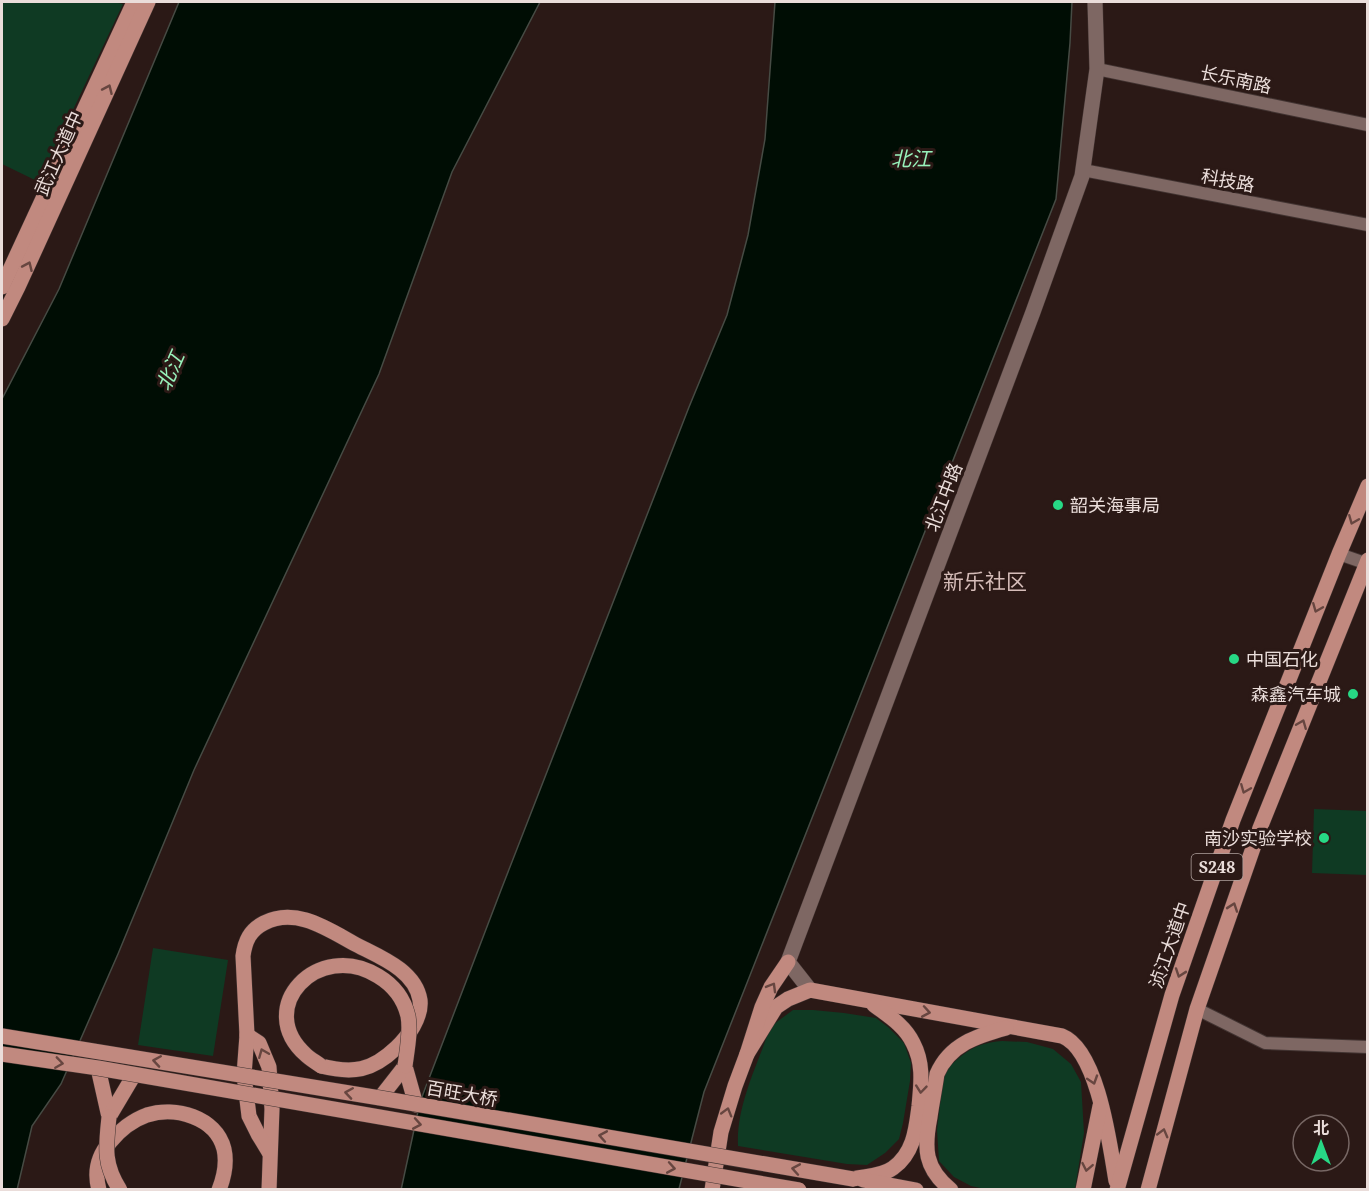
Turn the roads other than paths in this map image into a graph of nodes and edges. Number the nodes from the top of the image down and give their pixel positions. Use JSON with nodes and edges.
{"nodes":[{"id":1,"x":134,"y":2,"type":"edge"},
{"id":2,"x":148,"y":2,"type":"edge"},
{"id":3,"x":1095,"y":2,"type":"edge"},
{"id":4,"x":1096,"y":69,"type":"junction"},
{"id":5,"x":1368,"y":125,"type":"edge"},
{"id":6,"x":1083,"y":170,"type":"junction"},
{"id":7,"x":1368,"y":225,"type":"edge"},
{"id":8,"x":2,"y":287,"type":"edge"},
{"id":9,"x":2,"y":319,"type":"edge"},
{"id":10,"x":1368,"y":486,"type":"edge"},
{"id":11,"x":1339,"y":554,"type":"junction"},
{"id":12,"x":1367,"y":563,"type":"edge"},
{"id":13,"x":789,"y":962,"type":"junction"},
{"id":14,"x":810,"y":990,"type":"junction"},
{"id":15,"x":868,"y":1001,"type":"junction"},
{"id":16,"x":1197,"y":1009,"type":"junction"},
{"id":17,"x":1009,"y":1027,"type":"junction"},
{"id":18,"x":247,"y":1035,"type":"junction"},
{"id":19,"x":2,"y":1036,"type":"edge"},
{"id":20,"x":1368,"y":1047,"type":"edge"},
{"id":21,"x":2,"y":1054,"type":"edge"},
{"id":22,"x":747,"y":1054,"type":"junction"},
{"id":23,"x":405,"y":1066,"type":"junction"},
{"id":24,"x":98,"y":1068,"type":"junction"},
{"id":25,"x":134,"y":1075,"type":"junction"},
{"id":26,"x":380,"y":1098,"type":"junction"},
{"id":27,"x":1100,"y":1103,"type":"junction"},
{"id":28,"x":416,"y":1105,"type":"junction"},
{"id":29,"x":109,"y":1117,"type":"junction"},
{"id":30,"x":269,"y":1152,"type":"junction"},
{"id":31,"x":853,"y":1179,"type":"junction"},
{"id":32,"x":1117,"y":1188,"type":"edge"},
{"id":33,"x":99,"y":1190,"type":"edge"},
{"id":34,"x":120,"y":1190,"type":"edge"},
{"id":35,"x":219,"y":1190,"type":"edge"},
{"id":36,"x":269,"y":1190,"type":"edge"},
{"id":37,"x":712,"y":1190,"type":"edge"},
{"id":38,"x":799,"y":1190,"type":"edge"},
{"id":39,"x":916,"y":1190,"type":"edge"},
{"id":40,"x":951,"y":1190,"type":"edge"},
{"id":41,"x":1083,"y":1190,"type":"edge"},
{"id":42,"x":1148,"y":1190,"type":"edge"}],
"edges":[{"from":1,"to":8,"type":"main road","name":"武江大道中"},
{"from":9,"to":2,"type":"main road","name":"武江大道中","one_way":true},
{"from":3,"to":4,"type":"street","name":"北江中路"},
{"from":4,"to":5,"type":"street","name":"长乐南路"},
{"from":4,"to":6,"type":"street","name":"北江中路"},
{"from":6,"to":7,"type":"street","name":"科技路"},
{"from":6,"to":13,"type":"street","name":"北江中路"},
{"from":10,"to":11,"type":"main road","name":"浈江大道中","number":"S248","one_way":true},
{"from":11,"to":12,"type":"street"},
{"from":11,"to":32,"type":"main road","name":"浈江大道中","number":"S248","one_way":true},
{"from":16,"to":12,"type":"main road","number":"S248","one_way":true},
{"from":13,"to":14,"type":"street"},
{"from":22,"to":13,"type":"main road","one_way":true},
{"from":14,"to":15,"type":"main road"},
{"from":14,"to":22,"type":"main road"},
{"from":15,"to":17,"type":"main road","one_way":true},
{"from":15,"to":31,"type":"main road","one_way":true},
{"from":16,"to":20,"type":"street"},
{"from":42,"to":16,"type":"main road","number":"S248","one_way":true},
{"from":17,"to":27,"type":"main road","one_way":true},
{"from":17,"to":40,"type":"main road"},
{"from":18,"to":23,"type":"main road","bridge":true},
{"from":18,"to":30,"type":"main road"},
{"from":30,"to":18,"type":"main road","one_way":true},
{"from":26,"to":19,"type":"main road","name":"百旺大桥","one_way":true,"bridge":true},
{"from":21,"to":24,"type":"main road","name":"百旺大桥","one_way":true,"bridge":true},
{"from":37,"to":22,"type":"main road","one_way":true},
{"from":23,"to":26,"type":"main road"},
{"from":23,"to":28,"type":"main road"},
{"from":24,"to":25,"type":"main road","name":"百旺大桥","bridge":true},
{"from":24,"to":29,"type":"main road"},
{"from":25,"to":29,"type":"main road"},
{"from":25,"to":38,"type":"main road","name":"百旺大桥","one_way":true,"bridge":true},
{"from":26,"to":28,"type":"main road","name":"百旺大桥","bridge":true},
{"from":27,"to":32,"type":"main road"},
{"from":27,"to":41,"type":"main road","one_way":true},
{"from":31,"to":28,"type":"main road","name":"百旺大桥","one_way":true,"bridge":true},
{"from":29,"to":34,"type":"main road","bridge":true},
{"from":30,"to":36,"type":"main road"},
{"from":31,"to":39,"type":"main road","name":"百旺大桥"},
{"from":33,"to":35,"type":"main road"}]}
